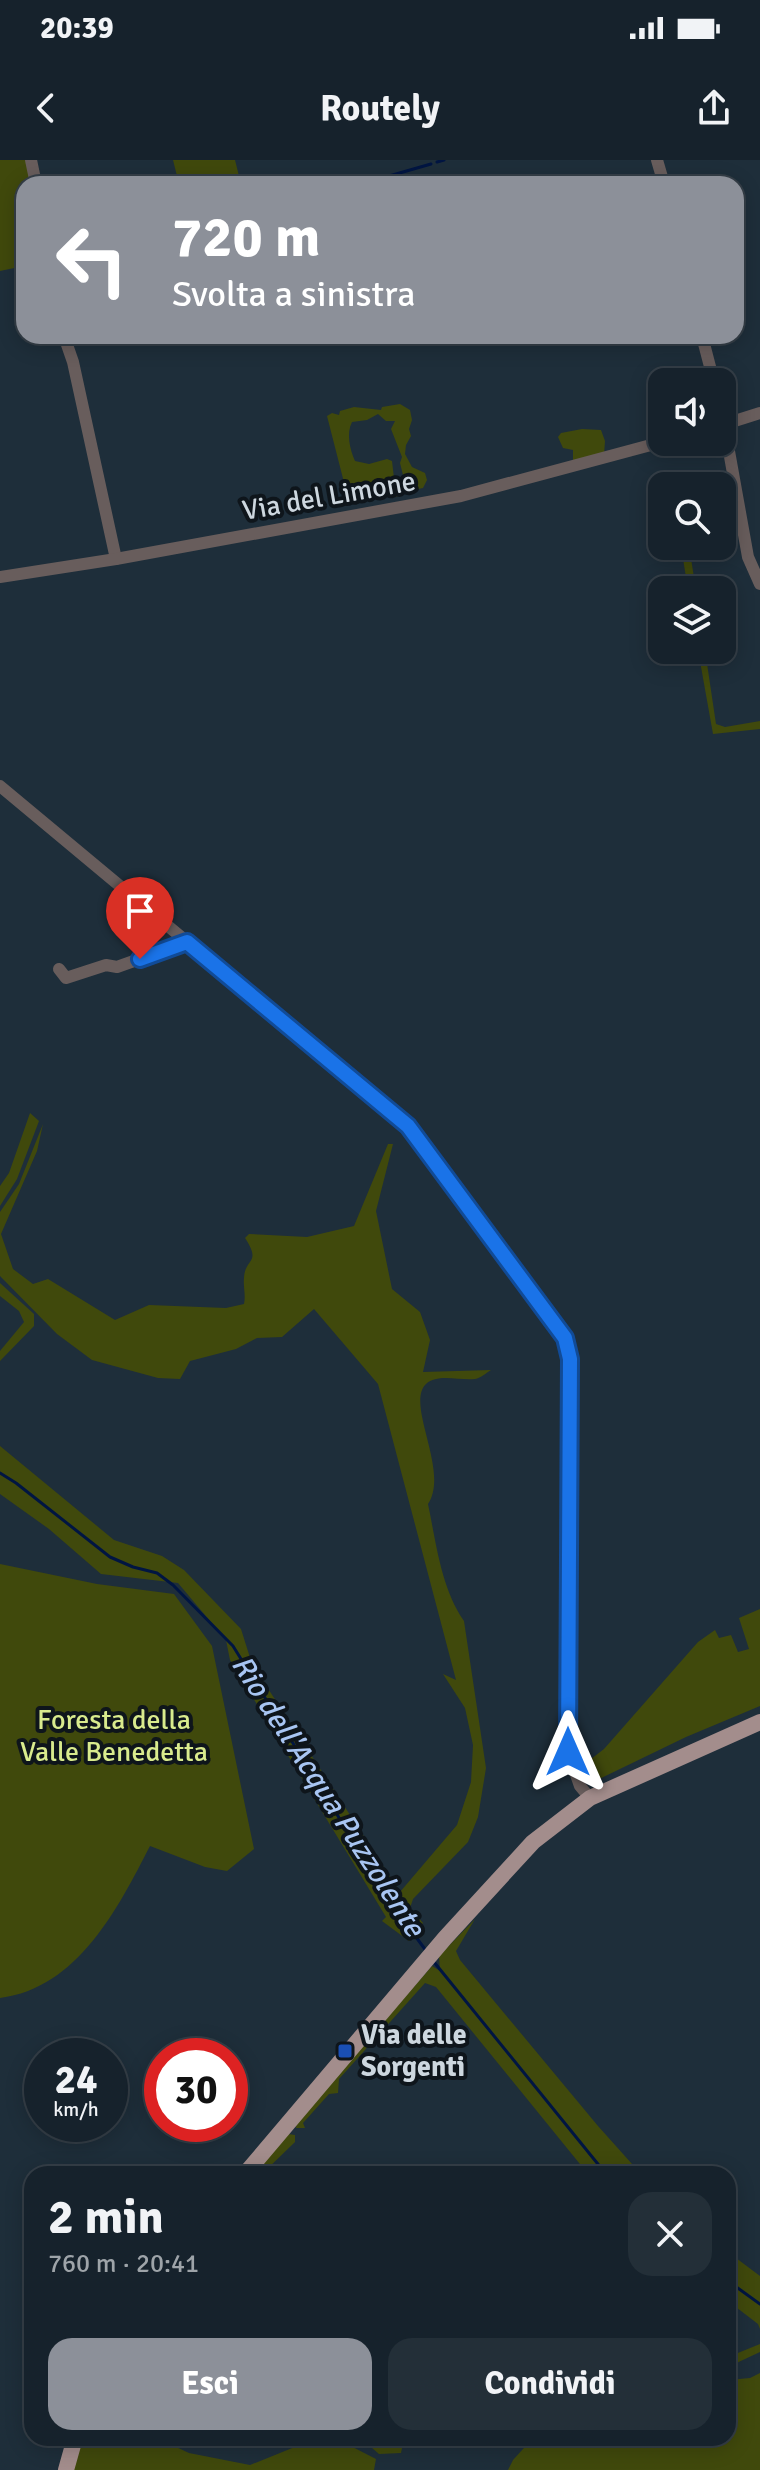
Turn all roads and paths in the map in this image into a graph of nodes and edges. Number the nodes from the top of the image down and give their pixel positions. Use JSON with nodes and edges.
{"nodes":[{"id":1,"x":67,"y":344,"type":"edge"},
{"id":2,"x":704,"y":344,"type":"edge"},
{"id":3,"x":710,"y":368,"type":"edge"},
{"id":4,"x":760,"y":413,"type":"edge"},
{"id":5,"x":736,"y":418,"type":"edge"},
{"id":6,"x":648,"y":446,"type":"edge"},
{"id":7,"x":730,"y":456,"type":"edge"},
{"id":8,"x":116,"y":559,"type":"junction"},
{"id":9,"x":0,"y":577,"type":"edge"},
{"id":10,"x":760,"y":584,"type":"edge"},
{"id":11,"x":0,"y":786,"type":"edge"},
{"id":12,"x":187,"y":942,"type":"junction"},
{"id":13,"x":59,"y":969,"type":"dead end"},
{"id":14,"x":760,"y":1722,"type":"edge"},
{"id":15,"x":590,"y":1798,"type":"junction"},
{"id":16,"x":252,"y":2166,"type":"edge"},
{"id":17,"x":73,"y":2446,"type":"edge"},
{"id":18,"x":66,"y":2470,"type":"edge"}],
"edges":[{"from":1,"to":8,"type":"street"},
{"from":2,"to":3,"type":"street"},
{"from":4,"to":5,"type":"street"},
{"from":6,"to":8,"type":"street","name":"Via del Limone"},
{"from":7,"to":10,"type":"street"},
{"from":8,"to":9,"type":"street","name":"Via del Limone"},
{"from":11,"to":12,"type":"street"},
{"from":12,"to":13,"type":"street"},
{"from":12,"to":15,"type":"street"},
{"from":14,"to":15,"type":"main road"},
{"from":15,"to":16,"type":"main road"},
{"from":17,"to":18,"type":"main road"}]}
